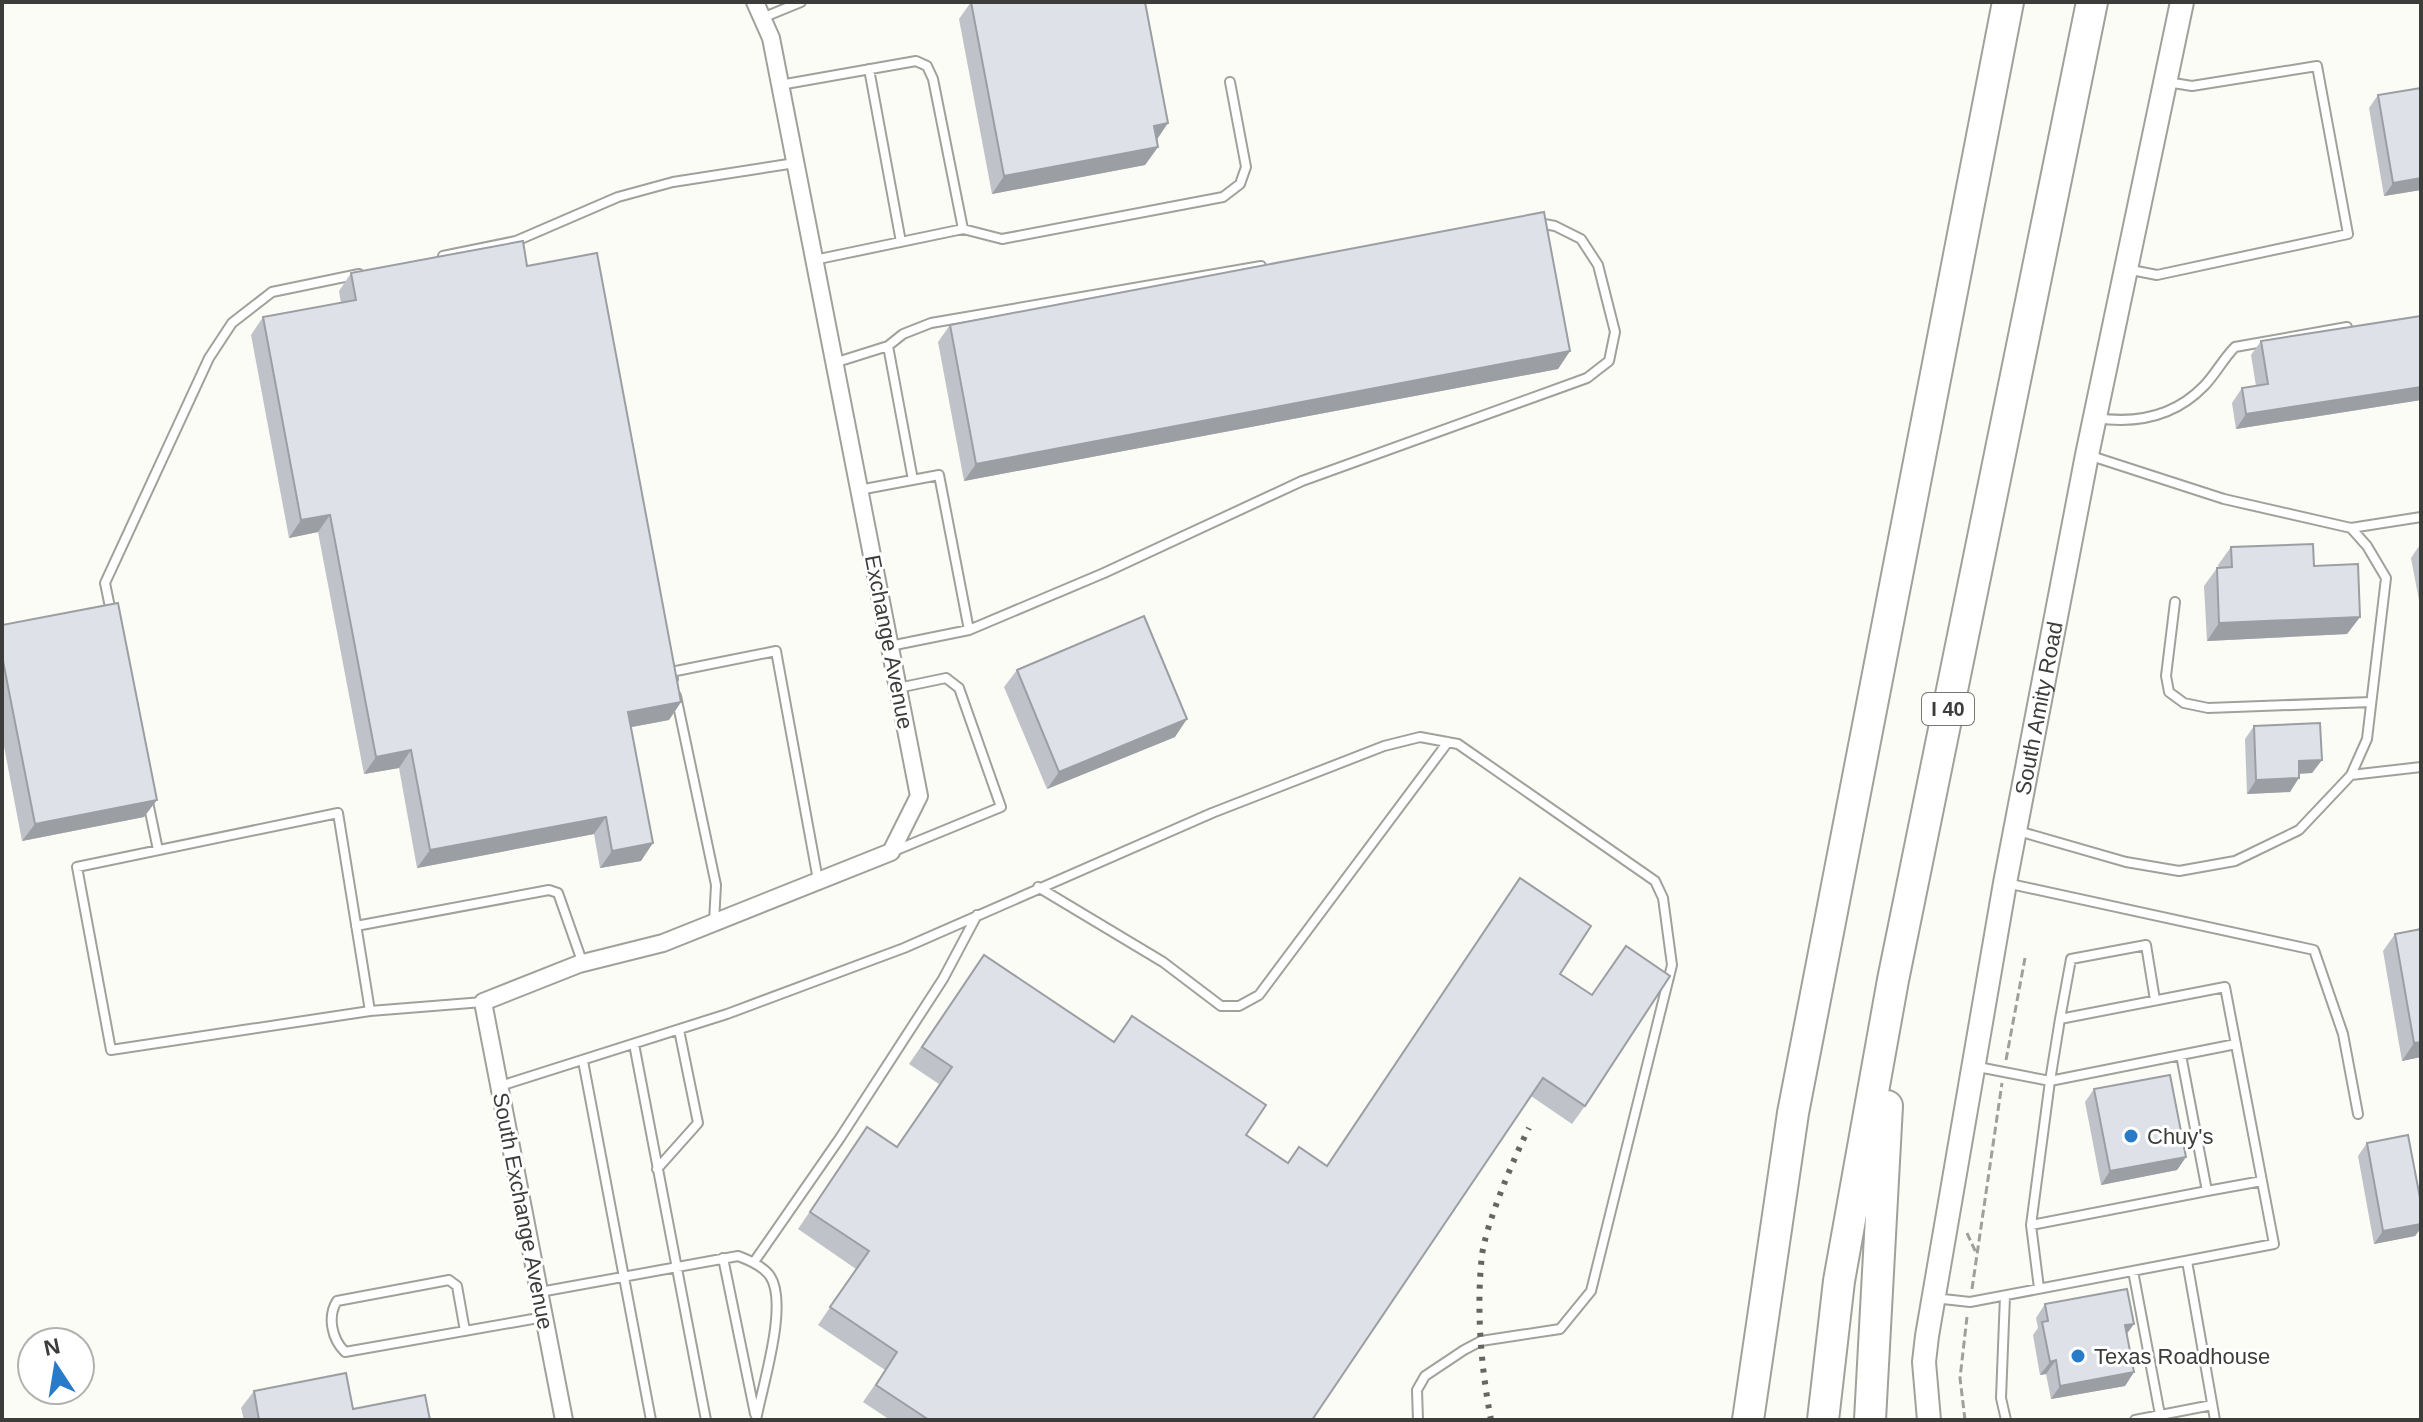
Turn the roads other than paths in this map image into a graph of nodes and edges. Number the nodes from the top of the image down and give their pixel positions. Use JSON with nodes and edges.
{"nodes":[{"id":1,"x":801,"y":2,"type":"edge"},
{"id":2,"x":2008,"y":2,"type":"edge"},
{"id":3,"x":2092,"y":2,"type":"edge"},
{"id":4,"x":2182,"y":2,"type":"edge"},
{"id":5,"x":758,"y":10,"type":"edge"},
{"id":6,"x":869,"y":69,"type":"junction"},
{"id":7,"x":1230,"y":82,"type":"dead end"},
{"id":8,"x":2163,"y":82,"type":"junction"},
{"id":9,"x":780,"y":85,"type":"junction"},
{"id":10,"x":796,"y":163,"type":"junction"},
{"id":11,"x":1527,"y":221,"type":"edge"},
{"id":12,"x":963,"y":229,"type":"junction"},
{"id":13,"x":901,"y":242,"type":"junction"},
{"id":14,"x":439,"y":257,"type":"edge"},
{"id":15,"x":814,"y":260,"type":"junction"},
{"id":16,"x":1264,"y":265,"type":"edge"},
{"id":17,"x":2125,"y":269,"type":"junction"},
{"id":18,"x":363,"y":273,"type":"edge"},
{"id":19,"x":2359,"y":325,"type":"edge"},
{"id":20,"x":888,"y":346,"type":"junction"},
{"id":21,"x":834,"y":363,"type":"junction"},
{"id":22,"x":2095,"y":418,"type":"junction"},
{"id":23,"x":2087,"y":455,"type":"junction"},
{"id":24,"x":913,"y":480,"type":"junction"},
{"id":25,"x":859,"y":490,"type":"junction"},
{"id":26,"x":2421,"y":517,"type":"edge"},
{"id":27,"x":2351,"y":528,"type":"junction"},
{"id":28,"x":2175,"y":602,"type":"dead end"},
{"id":29,"x":114,"y":630,"type":"edge"},
{"id":30,"x":969,"y":630,"type":"junction"},
{"id":31,"x":890,"y":646,"type":"junction"},
{"id":32,"x":898,"y":688,"type":"junction"},
{"id":33,"x":2371,"y":702,"type":"junction"},
{"id":34,"x":1448,"y":742,"type":"junction"},
{"id":35,"x":2421,"y":767,"type":"edge"},
{"id":36,"x":2351,"y":775,"type":"junction"},
{"id":37,"x":146,"y":792,"type":"edge"},
{"id":38,"x":2017,"y":831,"type":"junction"},
{"id":39,"x":158,"y":850,"type":"junction"},
{"id":40,"x":891,"y":852,"type":"junction"},
{"id":41,"x":818,"y":881,"type":"junction"},
{"id":42,"x":2005,"y":883,"type":"junction"},
{"id":43,"x":1038,"y":887,"type":"junction"},
{"id":44,"x":978,"y":914,"type":"junction"},
{"id":45,"x":714,"y":923,"type":"junction"},
{"id":46,"x":356,"y":926,"type":"junction"},
{"id":47,"x":583,"y":964,"type":"junction"},
{"id":48,"x":1893,"y":980,"type":"junction"},
{"id":49,"x":2155,"y":1000,"type":"junction"},
{"id":50,"x":483,"y":1002,"type":"junction"},
{"id":51,"x":370,"y":1011,"type":"junction"},
{"id":52,"x":2060,"y":1019,"type":"junction"},
{"id":53,"x":679,"y":1030,"type":"junction"},
{"id":54,"x":634,"y":1044,"type":"junction"},
{"id":55,"x":2236,"y":1044,"type":"junction"},
{"id":56,"x":2181,"y":1055,"type":"junction"},
{"id":57,"x":583,"y":1061,"type":"junction"},
{"id":58,"x":1973,"y":1066,"type":"junction"},
{"id":59,"x":2050,"y":1081,"type":"junction"},
{"id":60,"x":499,"y":1087,"type":"junction"},
{"id":61,"x":2358,"y":1114,"type":"dead end"},
{"id":62,"x":657,"y":1169,"type":"junction"},
{"id":63,"x":2262,"y":1181,"type":"junction"},
{"id":64,"x":2207,"y":1191,"type":"junction"},
{"id":65,"x":2031,"y":1225,"type":"junction"},
{"id":66,"x":723,"y":1258,"type":"junction"},
{"id":67,"x":2187,"y":1261,"type":"junction"},
{"id":68,"x":754,"y":1262,"type":"junction"},
{"id":69,"x":676,"y":1266,"type":"junction"},
{"id":70,"x":2133,"y":1271,"type":"junction"},
{"id":71,"x":624,"y":1275,"type":"junction"},
{"id":72,"x":2039,"y":1288,"type":"junction"},
{"id":73,"x":539,"y":1292,"type":"junction"},
{"id":74,"x":2005,"y":1296,"type":"junction"},
{"id":75,"x":1933,"y":1298,"type":"junction"},
{"id":76,"x":544,"y":1317,"type":"junction"},
{"id":77,"x":465,"y":1331,"type":"junction"},
{"id":78,"x":2212,"y":1405,"type":"junction"},
{"id":79,"x":2160,"y":1418,"type":"edge"},
{"id":80,"x":564,"y":1420,"type":"edge"},
{"id":81,"x":651,"y":1420,"type":"edge"},
{"id":82,"x":706,"y":1420,"type":"edge"},
{"id":83,"x":756,"y":1420,"type":"edge"},
{"id":84,"x":1418,"y":1420,"type":"edge"},
{"id":85,"x":1748,"y":1420,"type":"edge"},
{"id":86,"x":1823,"y":1420,"type":"edge"},
{"id":87,"x":1870,"y":1420,"type":"edge"},
{"id":88,"x":1929,"y":1420,"type":"edge"},
{"id":89,"x":2006,"y":1420,"type":"edge"},
{"id":90,"x":2135,"y":1420,"type":"edge"},
{"id":91,"x":2215,"y":1420,"type":"edge"}],
"edges":[{"from":1,"to":5,"type":"lane"},
{"from":2,"to":85,"type":"highway"},
{"from":3,"to":48,"type":"highway","number":"I 40"},
{"from":4,"to":8,"type":"main road","name":"South Amity Road"},
{"from":5,"to":9,"type":"street","name":"Exchange Avenue"},
{"from":6,"to":9,"type":"lane"},
{"from":6,"to":12,"type":"lane"},
{"from":6,"to":13,"type":"lane"},
{"from":7,"to":12,"type":"lane"},
{"from":8,"to":17,"type":"main road","name":"South Amity Road"},
{"from":8,"to":17,"type":"lane"},
{"from":9,"to":10,"type":"street","name":"Exchange Avenue"},
{"from":10,"to":14,"type":"lane"},
{"from":10,"to":15,"type":"street","name":"Exchange Avenue"},
{"from":11,"to":30,"type":"lane"},
{"from":12,"to":13,"type":"lane"},
{"from":13,"to":15,"type":"lane"},
{"from":15,"to":21,"type":"street","name":"Exchange Avenue"},
{"from":16,"to":20,"type":"lane"},
{"from":17,"to":22,"type":"main road","name":"South Amity Road"},
{"from":18,"to":29,"type":"lane"},
{"from":19,"to":22,"type":"lane"},
{"from":20,"to":21,"type":"lane"},
{"from":20,"to":24,"type":"lane"},
{"from":21,"to":25,"type":"street","name":"Exchange Avenue"},
{"from":22,"to":23,"type":"main road","name":"South Amity Road"},
{"from":23,"to":27,"type":"lane"},
{"from":23,"to":38,"type":"main road","name":"South Amity Road"},
{"from":24,"to":25,"type":"lane"},
{"from":24,"to":30,"type":"lane"},
{"from":25,"to":31,"type":"street","name":"Exchange Avenue"},
{"from":26,"to":27,"type":"lane"},
{"from":27,"to":33,"type":"lane"},
{"from":28,"to":33,"type":"lane"},
{"from":30,"to":31,"type":"lane"},
{"from":31,"to":32,"type":"street","name":"Exchange Avenue"},
{"from":32,"to":40,"type":"street","name":"Exchange Avenue"},
{"from":32,"to":40,"type":"lane"},
{"from":33,"to":36,"type":"lane"},
{"from":34,"to":43,"type":"lane"},
{"from":34,"to":43,"type":"lane"},
{"from":34,"to":84,"type":"lane"},
{"from":35,"to":36,"type":"lane"},
{"from":36,"to":38,"type":"lane"},
{"from":37,"to":39,"type":"lane"},
{"from":38,"to":42,"type":"main road","name":"South Amity Road"},
{"from":39,"to":46,"type":"lane"},
{"from":39,"to":51,"type":"lane"},
{"from":40,"to":41,"type":"street"},
{"from":41,"to":45,"type":"street"},
{"from":41,"to":45,"type":"lane"},
{"from":42,"to":58,"type":"main road","name":"South Amity Road"},
{"from":42,"to":61,"type":"lane"},
{"from":43,"to":44,"type":"lane"},
{"from":44,"to":53,"type":"lane"},
{"from":44,"to":68,"type":"lane"},
{"from":45,"to":47,"type":"street"},
{"from":46,"to":47,"type":"lane"},
{"from":46,"to":51,"type":"lane"},
{"from":47,"to":50,"type":"street"},
{"from":48,"to":86,"type":"highway","number":"I 40"},
{"from":48,"to":87,"type":"highway"},
{"from":49,"to":52,"type":"lane"},
{"from":49,"to":52,"type":"lane"},
{"from":49,"to":55,"type":"lane"},
{"from":50,"to":51,"type":"lane"},
{"from":50,"to":60,"type":"street","name":"South Exchange Avenue"},
{"from":52,"to":59,"type":"lane"},
{"from":53,"to":54,"type":"lane"},
{"from":53,"to":62,"type":"lane"},
{"from":54,"to":57,"type":"lane"},
{"from":54,"to":62,"type":"lane"},
{"from":55,"to":56,"type":"lane"},
{"from":55,"to":63,"type":"lane"},
{"from":56,"to":59,"type":"lane"},
{"from":56,"to":64,"type":"lane"},
{"from":57,"to":60,"type":"lane"},
{"from":57,"to":71,"type":"lane"},
{"from":58,"to":59,"type":"lane"},
{"from":58,"to":75,"type":"main road","name":"South Amity Road"},
{"from":59,"to":65,"type":"lane"},
{"from":60,"to":73,"type":"street","name":"South Exchange Avenue"},
{"from":62,"to":69,"type":"lane"},
{"from":63,"to":64,"type":"lane"},
{"from":63,"to":67,"type":"lane"},
{"from":64,"to":65,"type":"lane"},
{"from":65,"to":72,"type":"lane"},
{"from":66,"to":68,"type":"lane"},
{"from":66,"to":69,"type":"lane"},
{"from":66,"to":83,"type":"lane"},
{"from":67,"to":70,"type":"lane"},
{"from":67,"to":78,"type":"lane"},
{"from":68,"to":83,"type":"lane"},
{"from":69,"to":71,"type":"lane"},
{"from":69,"to":82,"type":"lane"},
{"from":70,"to":72,"type":"lane"},
{"from":70,"to":79,"type":"lane"},
{"from":71,"to":73,"type":"lane"},
{"from":71,"to":81,"type":"lane"},
{"from":72,"to":74,"type":"lane"},
{"from":73,"to":76,"type":"street","name":"South Exchange Avenue"},
{"from":74,"to":75,"type":"lane"},
{"from":74,"to":89,"type":"lane"},
{"from":75,"to":88,"type":"main road","name":"South Amity Road"},
{"from":76,"to":77,"type":"lane"},
{"from":76,"to":80,"type":"street","name":"South Exchange Avenue"},
{"from":77,"to":77,"type":"lane"},
{"from":78,"to":79,"type":"lane"},
{"from":78,"to":91,"type":"lane"},
{"from":79,"to":90,"type":"lane"}]}
